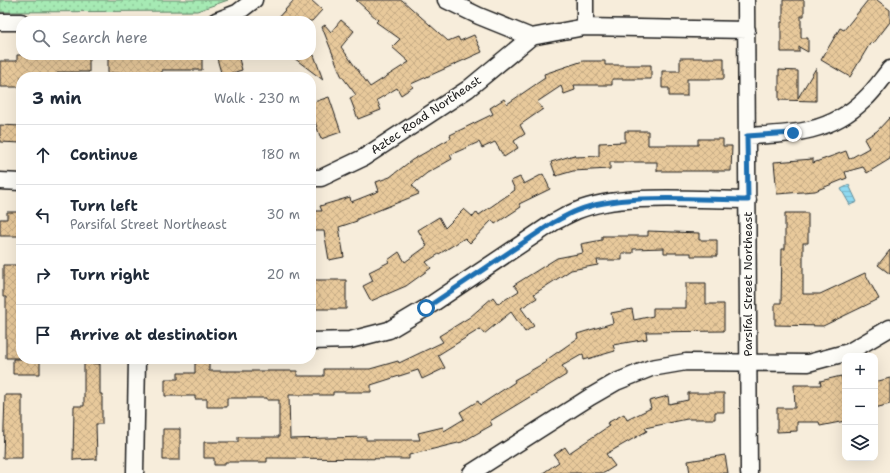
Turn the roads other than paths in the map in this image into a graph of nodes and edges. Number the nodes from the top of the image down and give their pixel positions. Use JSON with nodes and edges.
{"nodes":[{"id":1,"x":254,"y":0,"type":"edge"},
{"id":2,"x":446,"y":0,"type":"edge"},
{"id":3,"x":585,"y":0,"type":"edge"},
{"id":4,"x":746,"y":0,"type":"edge"},
{"id":5,"x":229,"y":16,"type":"edge"},
{"id":6,"x":0,"y":22,"type":"edge"},
{"id":7,"x":16,"y":22,"type":"edge"},
{"id":8,"x":586,"y":27,"type":"junction"},
{"id":9,"x":747,"y":30,"type":"junction"},
{"id":10,"x":531,"y":37,"type":"junction"},
{"id":11,"x":890,"y":69,"type":"edge"},
{"id":12,"x":747,"y":136,"type":"junction"},
{"id":13,"x":316,"y":178,"type":"edge"},
{"id":14,"x":0,"y":182,"type":"edge"},
{"id":15,"x":16,"y":182,"type":"edge"},
{"id":16,"x":748,"y":200,"type":"junction"},
{"id":17,"x":890,"y":328,"type":"edge"},
{"id":18,"x":316,"y":341,"type":"edge"},
{"id":19,"x":748,"y":363,"type":"junction"},
{"id":20,"x":137,"y":364,"type":"edge"},
{"id":21,"x":135,"y":473,"type":"edge"},
{"id":22,"x":471,"y":473,"type":"edge"},
{"id":23,"x":749,"y":473,"type":"edge"}],
"edges":[{"from":1,"to":5,"type":"street"},
{"from":2,"to":10,"type":"street"},
{"from":3,"to":8,"type":"street"},
{"from":4,"to":9,"type":"street","name":"Parsifal Street Northeast"},
{"from":6,"to":7,"type":"street"},
{"from":8,"to":9,"type":"street","name":"Aztec Road Northeast"},
{"from":8,"to":10,"type":"street","name":"Aztec Road Northeast"},
{"from":9,"to":12,"type":"street","name":"Parsifal Street Northeast"},
{"from":10,"to":13,"type":"street","name":"Aztec Road Northeast"},
{"from":11,"to":12,"type":"street"},
{"from":12,"to":16,"type":"street","name":"Parsifal Street Northeast"},
{"from":14,"to":15,"type":"street"},
{"from":16,"to":18,"type":"street"},
{"from":16,"to":19,"type":"street","name":"Parsifal Street Northeast"},
{"from":17,"to":19,"type":"street"},
{"from":19,"to":22,"type":"street"},
{"from":19,"to":23,"type":"street","name":"Parsifal Street Northeast"},
{"from":20,"to":21,"type":"street"}]}
